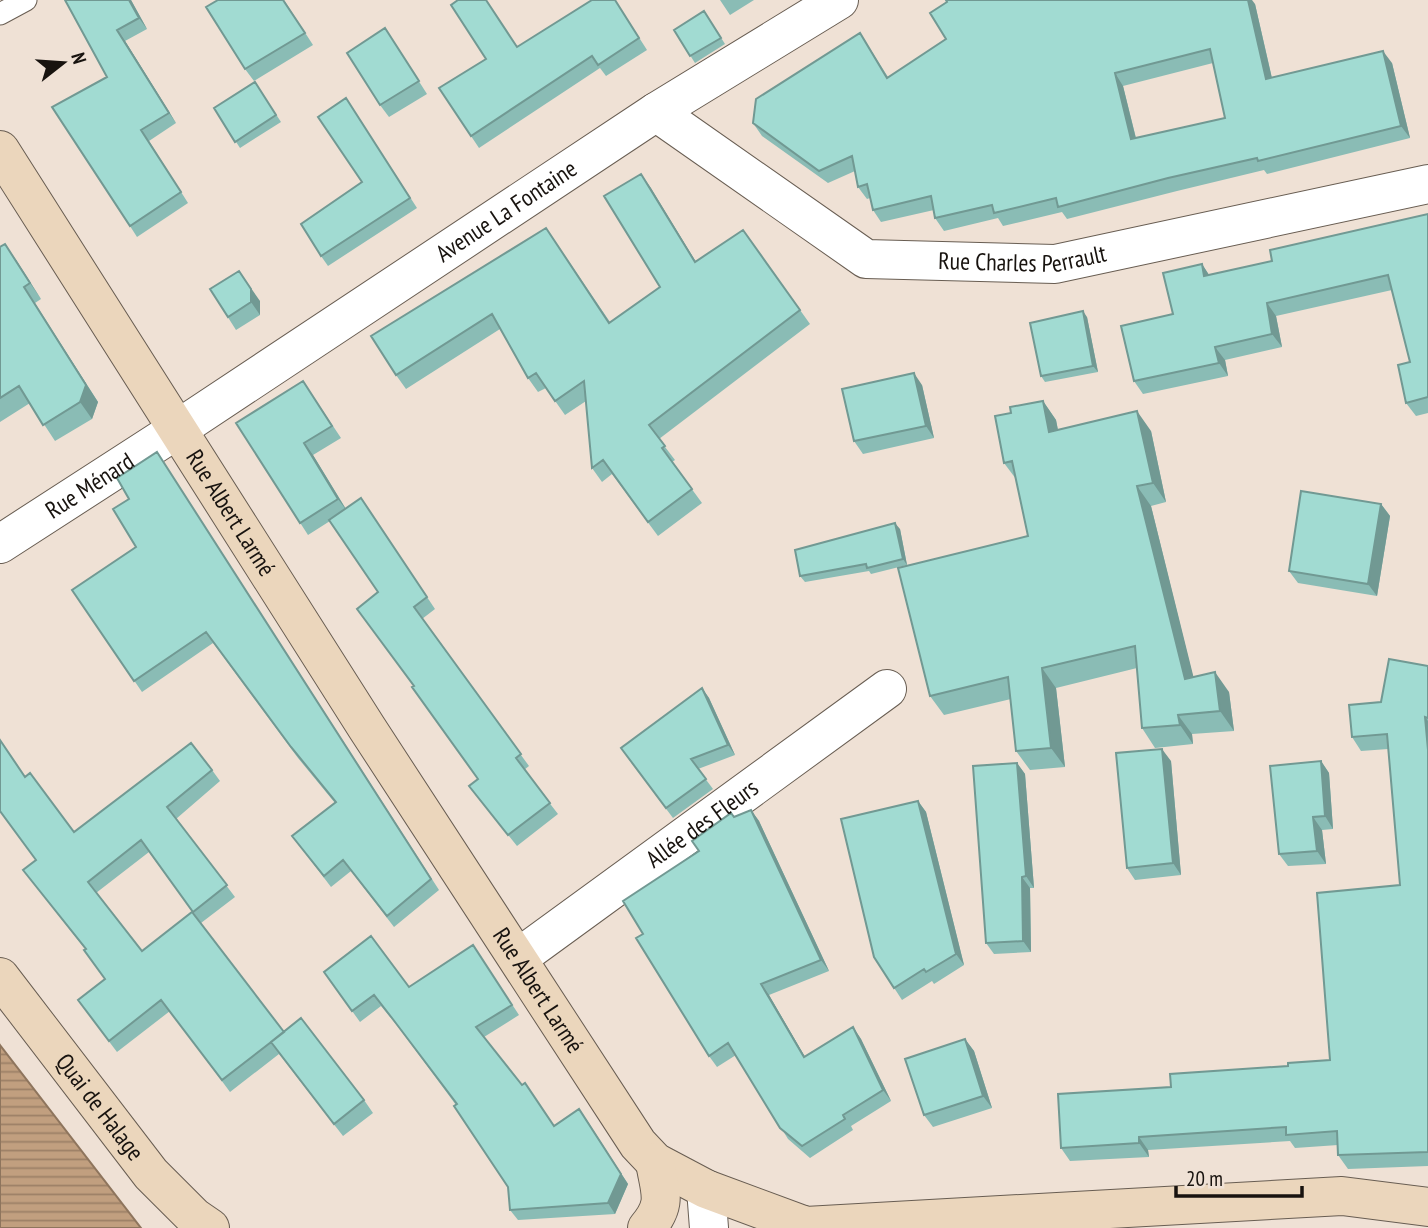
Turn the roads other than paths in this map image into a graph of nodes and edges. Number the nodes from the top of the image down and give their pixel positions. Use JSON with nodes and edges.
{"nodes":[{"id":1,"x":26,"y":0,"type":"edge"},
{"id":2,"x":839,"y":0,"type":"edge"},
{"id":3,"x":0,"y":14,"type":"edge"},
{"id":4,"x":656,"y":112,"type":"junction"},
{"id":5,"x":0,"y":150,"type":"edge"},
{"id":6,"x":1428,"y":184,"type":"edge"},
{"id":7,"x":178,"y":429,"type":"junction"},
{"id":8,"x":0,"y":544,"type":"edge"},
{"id":9,"x":887,"y":689,"type":"dead end"},
{"id":10,"x":518,"y":958,"type":"junction"},
{"id":11,"x":0,"y":977,"type":"edge"},
{"id":12,"x":655,"y":1162,"type":"junction"},
{"id":13,"x":706,"y":1189,"type":"junction"},
{"id":14,"x":1428,"y":1208,"type":"edge"},
{"id":15,"x":798,"y":1227,"type":"edge"},
{"id":16,"x":210,"y":1228,"type":"edge"},
{"id":17,"x":647,"y":1228,"type":"edge"},
{"id":18,"x":709,"y":1228,"type":"edge"}],
"edges":[{"from":1,"to":3,"type":"lane"},
{"from":2,"to":4,"type":"street","name":"Avenue La Fontaine"},
{"from":4,"to":6,"type":"street","name":"Rue Charles Perrault"},
{"from":4,"to":7,"type":"street","name":"Avenue La Fontaine"},
{"from":5,"to":7,"type":"main road","name":"Rue Albert Larmé"},
{"from":7,"to":8,"type":"street","name":"Rue Ménard"},
{"from":7,"to":10,"type":"main road","name":"Rue Albert Larmé"},
{"from":9,"to":10,"type":"street","name":"Allée des Fleurs"},
{"from":10,"to":12,"type":"main road","name":"Rue Albert Larmé"},
{"from":11,"to":16,"type":"main road","name":"Quai de Halage"},
{"from":12,"to":13,"type":"main road","name":"Rue Albert Larmé"},
{"from":12,"to":17,"type":"main road"},
{"from":13,"to":15,"type":"main road","name":"Rue Albert Larmé"},
{"from":13,"to":18,"type":"street"},
{"from":14,"to":15,"type":"main road","name":"Rue Albert Larmé"}]}
